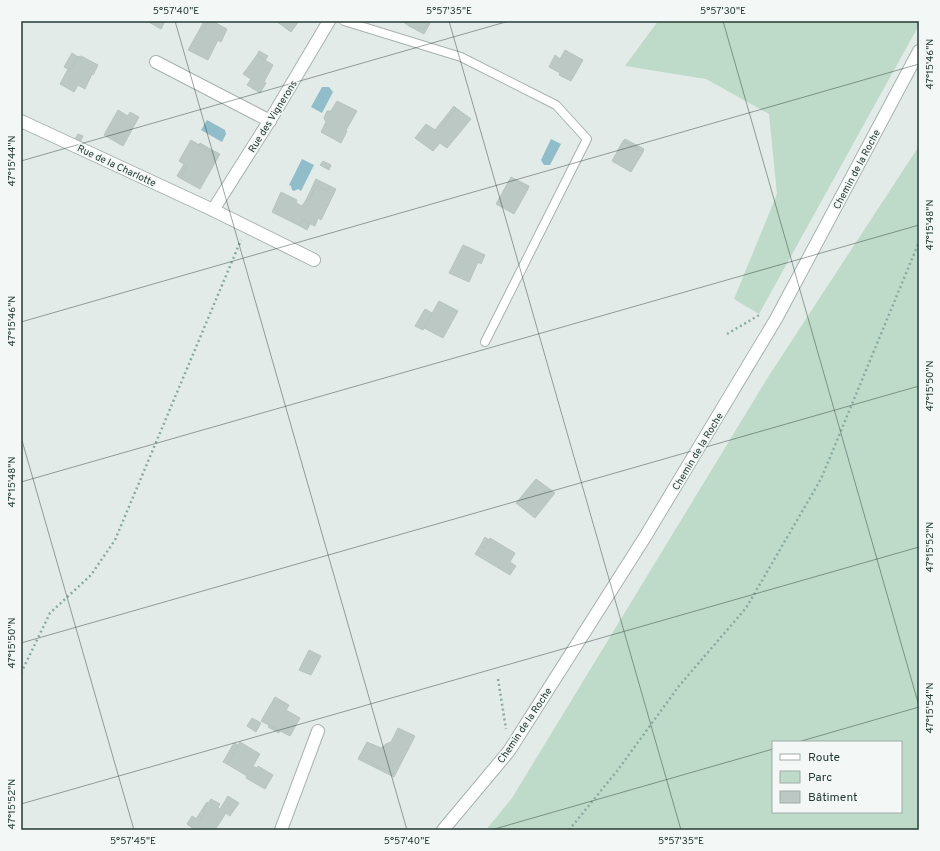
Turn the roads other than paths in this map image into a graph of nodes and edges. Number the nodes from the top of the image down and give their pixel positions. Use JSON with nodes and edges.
{"nodes":[{"id":1,"x":329,"y":21,"type":"edge"},
{"id":2,"x":344,"y":21,"type":"edge"},
{"id":3,"x":919,"y":51,"type":"edge"},
{"id":4,"x":156,"y":62,"type":"dead end"},
{"id":5,"x":21,"y":121,"type":"edge"},
{"id":6,"x":270,"y":121,"type":"junction"},
{"id":7,"x":213,"y":210,"type":"junction"},
{"id":8,"x":314,"y":260,"type":"dead end"},
{"id":9,"x":485,"y":342,"type":"dead end"},
{"id":10,"x":318,"y":731,"type":"dead end"},
{"id":11,"x":281,"y":830,"type":"edge"},
{"id":12,"x":444,"y":830,"type":"edge"}],
"edges":[{"from":1,"to":6,"type":"street","name":"Rue des Vignerons"},
{"from":2,"to":9,"type":"lane"},
{"from":3,"to":12,"type":"street","name":"Chemin de la Roche"},
{"from":4,"to":6,"type":"street"},
{"from":5,"to":7,"type":"street","name":"Rue de la Charlotte"},
{"from":6,"to":7,"type":"street","name":"Rue des Vignerons"},
{"from":7,"to":8,"type":"street","name":"Rue de la Charlotte"},
{"from":10,"to":11,"type":"street"}]}
